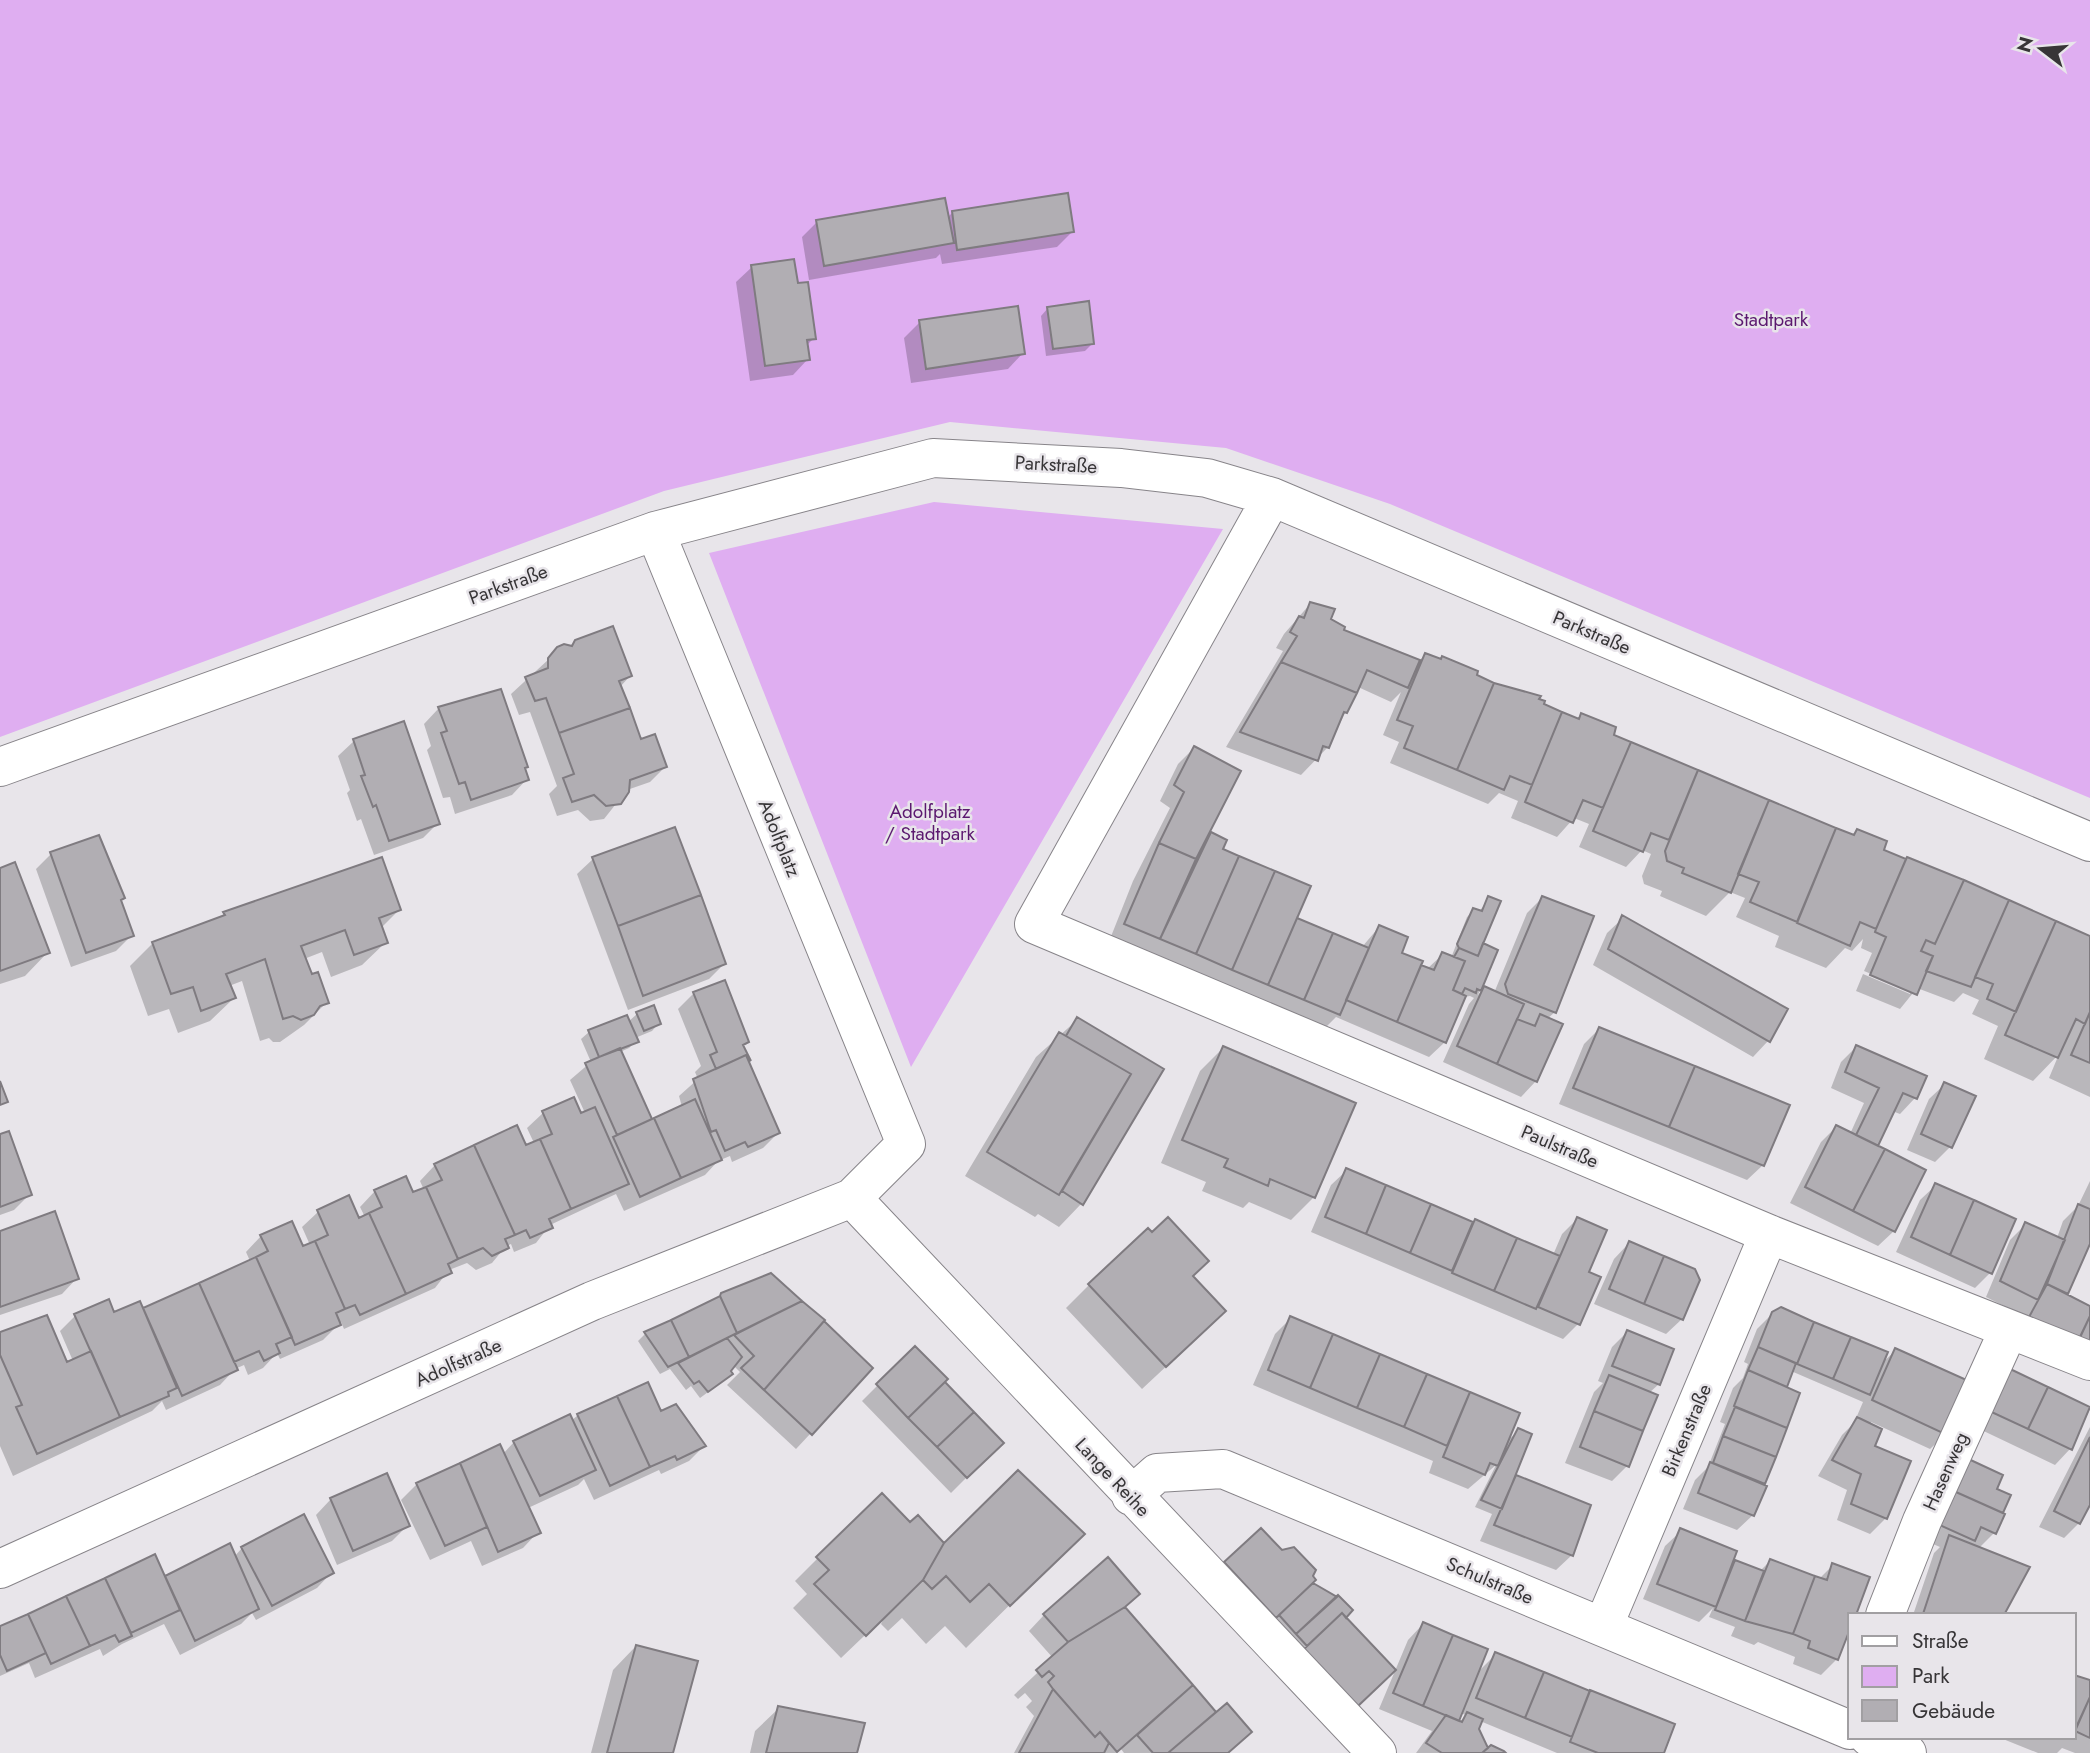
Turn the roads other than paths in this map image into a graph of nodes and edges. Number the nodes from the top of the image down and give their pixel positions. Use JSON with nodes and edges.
{"nodes":[{"id":1,"x":1272,"y":498,"type":"junction"},
{"id":2,"x":654,"y":531,"type":"junction"},
{"id":3,"x":0,"y":767,"type":"edge"},
{"id":4,"x":2090,"y":842,"type":"edge"},
{"id":5,"x":905,"y":1144,"type":"joint"},
{"id":6,"x":852,"y":1198,"type":"junction"},
{"id":7,"x":1769,"y":1234,"type":"junction"},
{"id":8,"x":2009,"y":1329,"type":"junction"},
{"id":9,"x":2090,"y":1361,"type":"edge"},
{"id":10,"x":1131,"y":1496,"type":"junction"},
{"id":11,"x":0,"y":1569,"type":"edge"},
{"id":12,"x":1886,"y":1613,"type":"edge"},
{"id":13,"x":1603,"y":1627,"type":"junction"},
{"id":14,"x":1848,"y":1730,"type":"edge"},
{"id":15,"x":1871,"y":1739,"type":"edge"},
{"id":16,"x":1377,"y":1753,"type":"edge"},
{"id":17,"x":1907,"y":1753,"type":"edge"}],
"edges":[{"from":1,"to":2,"type":"street","name":"Parkstraße"},
{"from":1,"to":4,"type":"street","name":"Parkstraße"},
{"from":1,"to":7,"type":"street","name":"Paulstraße"},
{"from":2,"to":3,"type":"street","name":"Parkstraße"},
{"from":2,"to":5,"type":"street","name":"Adolfplatz"},
{"from":5,"to":6,"type":"street","name":"Adolfstraße"},
{"from":6,"to":10,"type":"street","name":"Lange Reihe"},
{"from":6,"to":11,"type":"street","name":"Adolfstraße"},
{"from":7,"to":8,"type":"street","name":"Paulstraße"},
{"from":7,"to":13,"type":"street","name":"Birkenstraße"},
{"from":8,"to":9,"type":"street","name":"Paulstraße"},
{"from":8,"to":12,"type":"street","name":"Hasenweg"},
{"from":10,"to":13,"type":"street","name":"Schulstraße"},
{"from":10,"to":16,"type":"street","name":"Lange Reihe"},
{"from":13,"to":14,"type":"street","name":"Schulstraße"},
{"from":15,"to":17,"type":"street","name":"Schulstraße"}]}
